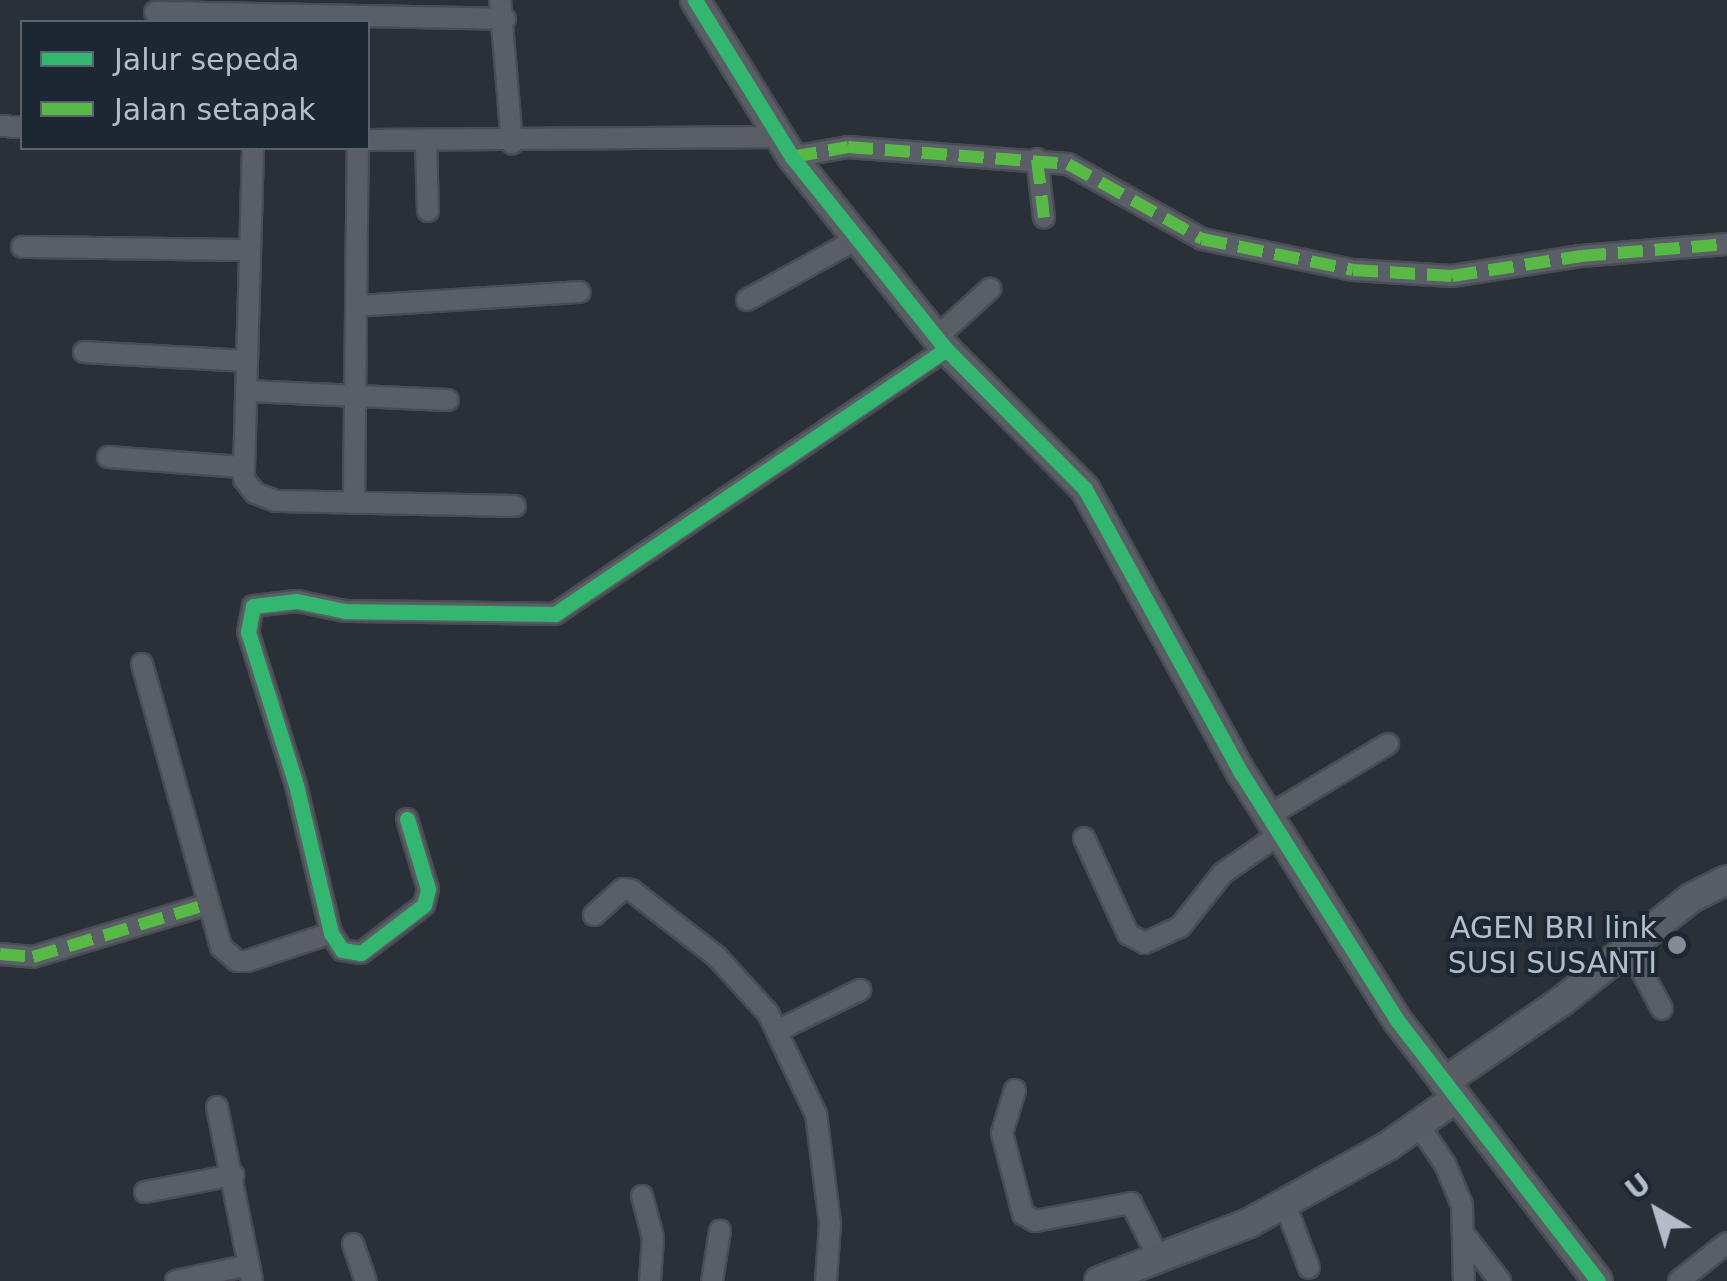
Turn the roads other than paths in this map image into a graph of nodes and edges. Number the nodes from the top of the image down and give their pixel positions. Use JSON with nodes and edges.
{"nodes":[{"id":1,"x":695,"y":0,"type":"edge"},
{"id":2,"x":503,"y":9,"type":"edge"},
{"id":3,"x":155,"y":12,"type":"edge"},
{"id":4,"x":370,"y":140,"type":"edge"},
{"id":5,"x":426,"y":141,"type":"junction"},
{"id":6,"x":512,"y":143,"type":"junction"},
{"id":7,"x":786,"y":147,"type":"junction"},
{"id":8,"x":252,"y":150,"type":"edge"},
{"id":9,"x":358,"y":150,"type":"edge"},
{"id":10,"x":1037,"y":159,"type":"junction"},
{"id":11,"x":428,"y":211,"type":"dead end"},
{"id":12,"x":1044,"y":218,"type":"dead end"},
{"id":13,"x":857,"y":239,"type":"junction"},
{"id":14,"x":1727,"y":244,"type":"edge"},
{"id":15,"x":22,"y":247,"type":"dead end"},
{"id":16,"x":248,"y":250,"type":"junction"},
{"id":17,"x":990,"y":290,"type":"dead end"},
{"id":18,"x":580,"y":292,"type":"dead end"},
{"id":19,"x":746,"y":300,"type":"dead end"},
{"id":20,"x":357,"y":306,"type":"junction"},
{"id":21,"x":942,"y":343,"type":"junction"},
{"id":22,"x":84,"y":352,"type":"dead end"},
{"id":23,"x":246,"y":362,"type":"junction"},
{"id":24,"x":248,"y":391,"type":"junction"},
{"id":25,"x":357,"y":395,"type":"junction"},
{"id":26,"x":448,"y":400,"type":"dead end"},
{"id":27,"x":108,"y":457,"type":"dead end"},
{"id":28,"x":241,"y":468,"type":"junction"},
{"id":29,"x":354,"y":504,"type":"junction"},
{"id":30,"x":515,"y":506,"type":"dead end"},
{"id":31,"x":142,"y":664,"type":"dead end"},
{"id":32,"x":1388,"y":744,"type":"dead end"},
{"id":33,"x":407,"y":819,"type":"dead end"},
{"id":34,"x":1274,"y":825,"type":"junction"},
{"id":35,"x":1084,"y":838,"type":"dead end"},
{"id":36,"x":1727,"y":880,"type":"edge"},
{"id":37,"x":208,"y":904,"type":"junction"},
{"id":38,"x":594,"y":915,"type":"dead end"},
{"id":39,"x":331,"y":933,"type":"junction"},
{"id":40,"x":1629,"y":947,"type":"junction"},
{"id":41,"x":0,"y":954,"type":"edge"},
{"id":42,"x":860,"y":990,"type":"dead end"},
{"id":43,"x":1662,"y":1009,"type":"dead end"},
{"id":44,"x":778,"y":1031,"type":"junction"},
{"id":45,"x":1016,"y":1090,"type":"dead end"},
{"id":46,"x":1450,"y":1090,"type":"junction"},
{"id":47,"x":218,"y":1107,"type":"dead end"},
{"id":48,"x":1418,"y":1124,"type":"junction"},
{"id":49,"x":233,"y":1175,"type":"junction"},
{"id":50,"x":144,"y":1192,"type":"dead end"},
{"id":51,"x":642,"y":1196,"type":"dead end"},
{"id":52,"x":1285,"y":1204,"type":"junction"},
{"id":53,"x":720,"y":1231,"type":"dead end"},
{"id":54,"x":1466,"y":1237,"type":"junction"},
{"id":55,"x":1727,"y":1242,"type":"edge"},
{"id":56,"x":353,"y":1244,"type":"dead end"},
{"id":57,"x":1159,"y":1259,"type":"junction"},
{"id":58,"x":1310,"y":1268,"type":"dead end"},
{"id":59,"x":250,"y":1273,"type":"edge"},
{"id":60,"x":176,"y":1281,"type":"edge"},
{"id":61,"x":366,"y":1281,"type":"edge"},
{"id":62,"x":650,"y":1281,"type":"edge"},
{"id":63,"x":712,"y":1281,"type":"edge"},
{"id":64,"x":826,"y":1281,"type":"edge"},
{"id":65,"x":1099,"y":1281,"type":"edge"},
{"id":66,"x":1464,"y":1281,"type":"edge"},
{"id":67,"x":1500,"y":1281,"type":"edge"},
{"id":68,"x":1598,"y":1281,"type":"edge"},
{"id":69,"x":1679,"y":1281,"type":"edge"}],
"edges":[{"from":1,"to":7,"type":"street"},
{"from":2,"to":3,"type":"street"},
{"from":2,"to":6,"type":"street"},
{"from":4,"to":5,"type":"street"},
{"from":5,"to":6,"type":"street"},
{"from":5,"to":11,"type":"street"},
{"from":6,"to":7,"type":"street"},
{"from":7,"to":10,"type":"street"},
{"from":7,"to":13,"type":"street"},
{"from":8,"to":16,"type":"street"},
{"from":9,"to":20,"type":"street"},
{"from":10,"to":12,"type":"street"},
{"from":10,"to":14,"type":"street"},
{"from":13,"to":19,"type":"street"},
{"from":13,"to":21,"type":"street"},
{"from":15,"to":16,"type":"street"},
{"from":16,"to":23,"type":"street"},
{"from":17,"to":21,"type":"street"},
{"from":18,"to":20,"type":"street"},
{"from":20,"to":25,"type":"street"},
{"from":21,"to":34,"type":"street"},
{"from":21,"to":39,"type":"street"},
{"from":22,"to":23,"type":"street"},
{"from":23,"to":24,"type":"street"},
{"from":24,"to":25,"type":"street"},
{"from":24,"to":28,"type":"street"},
{"from":25,"to":26,"type":"street"},
{"from":25,"to":29,"type":"street"},
{"from":27,"to":28,"type":"street"},
{"from":28,"to":29,"type":"street"},
{"from":29,"to":30,"type":"street"},
{"from":31,"to":37,"type":"street"},
{"from":32,"to":34,"type":"street"},
{"from":33,"to":39,"type":"street"},
{"from":34,"to":35,"type":"street"},
{"from":34,"to":46,"type":"street"},
{"from":36,"to":40,"type":"street"},
{"from":37,"to":39,"type":"street"},
{"from":37,"to":41,"type":"street"},
{"from":38,"to":44,"type":"street"},
{"from":40,"to":43,"type":"street"},
{"from":40,"to":46,"type":"street"},
{"from":42,"to":44,"type":"street"},
{"from":44,"to":64,"type":"street"},
{"from":45,"to":57,"type":"street"},
{"from":46,"to":48,"type":"street"},
{"from":46,"to":68,"type":"street"},
{"from":47,"to":49,"type":"street"},
{"from":48,"to":52,"type":"street"},
{"from":48,"to":54,"type":"street"},
{"from":49,"to":50,"type":"street"},
{"from":49,"to":59,"type":"street"},
{"from":51,"to":62,"type":"street"},
{"from":52,"to":57,"type":"street"},
{"from":52,"to":58,"type":"street"},
{"from":53,"to":63,"type":"street"},
{"from":54,"to":66,"type":"street"},
{"from":54,"to":67,"type":"street"},
{"from":55,"to":69,"type":"street"},
{"from":56,"to":61,"type":"street"},
{"from":57,"to":65,"type":"street"},
{"from":59,"to":60,"type":"street"}]}
